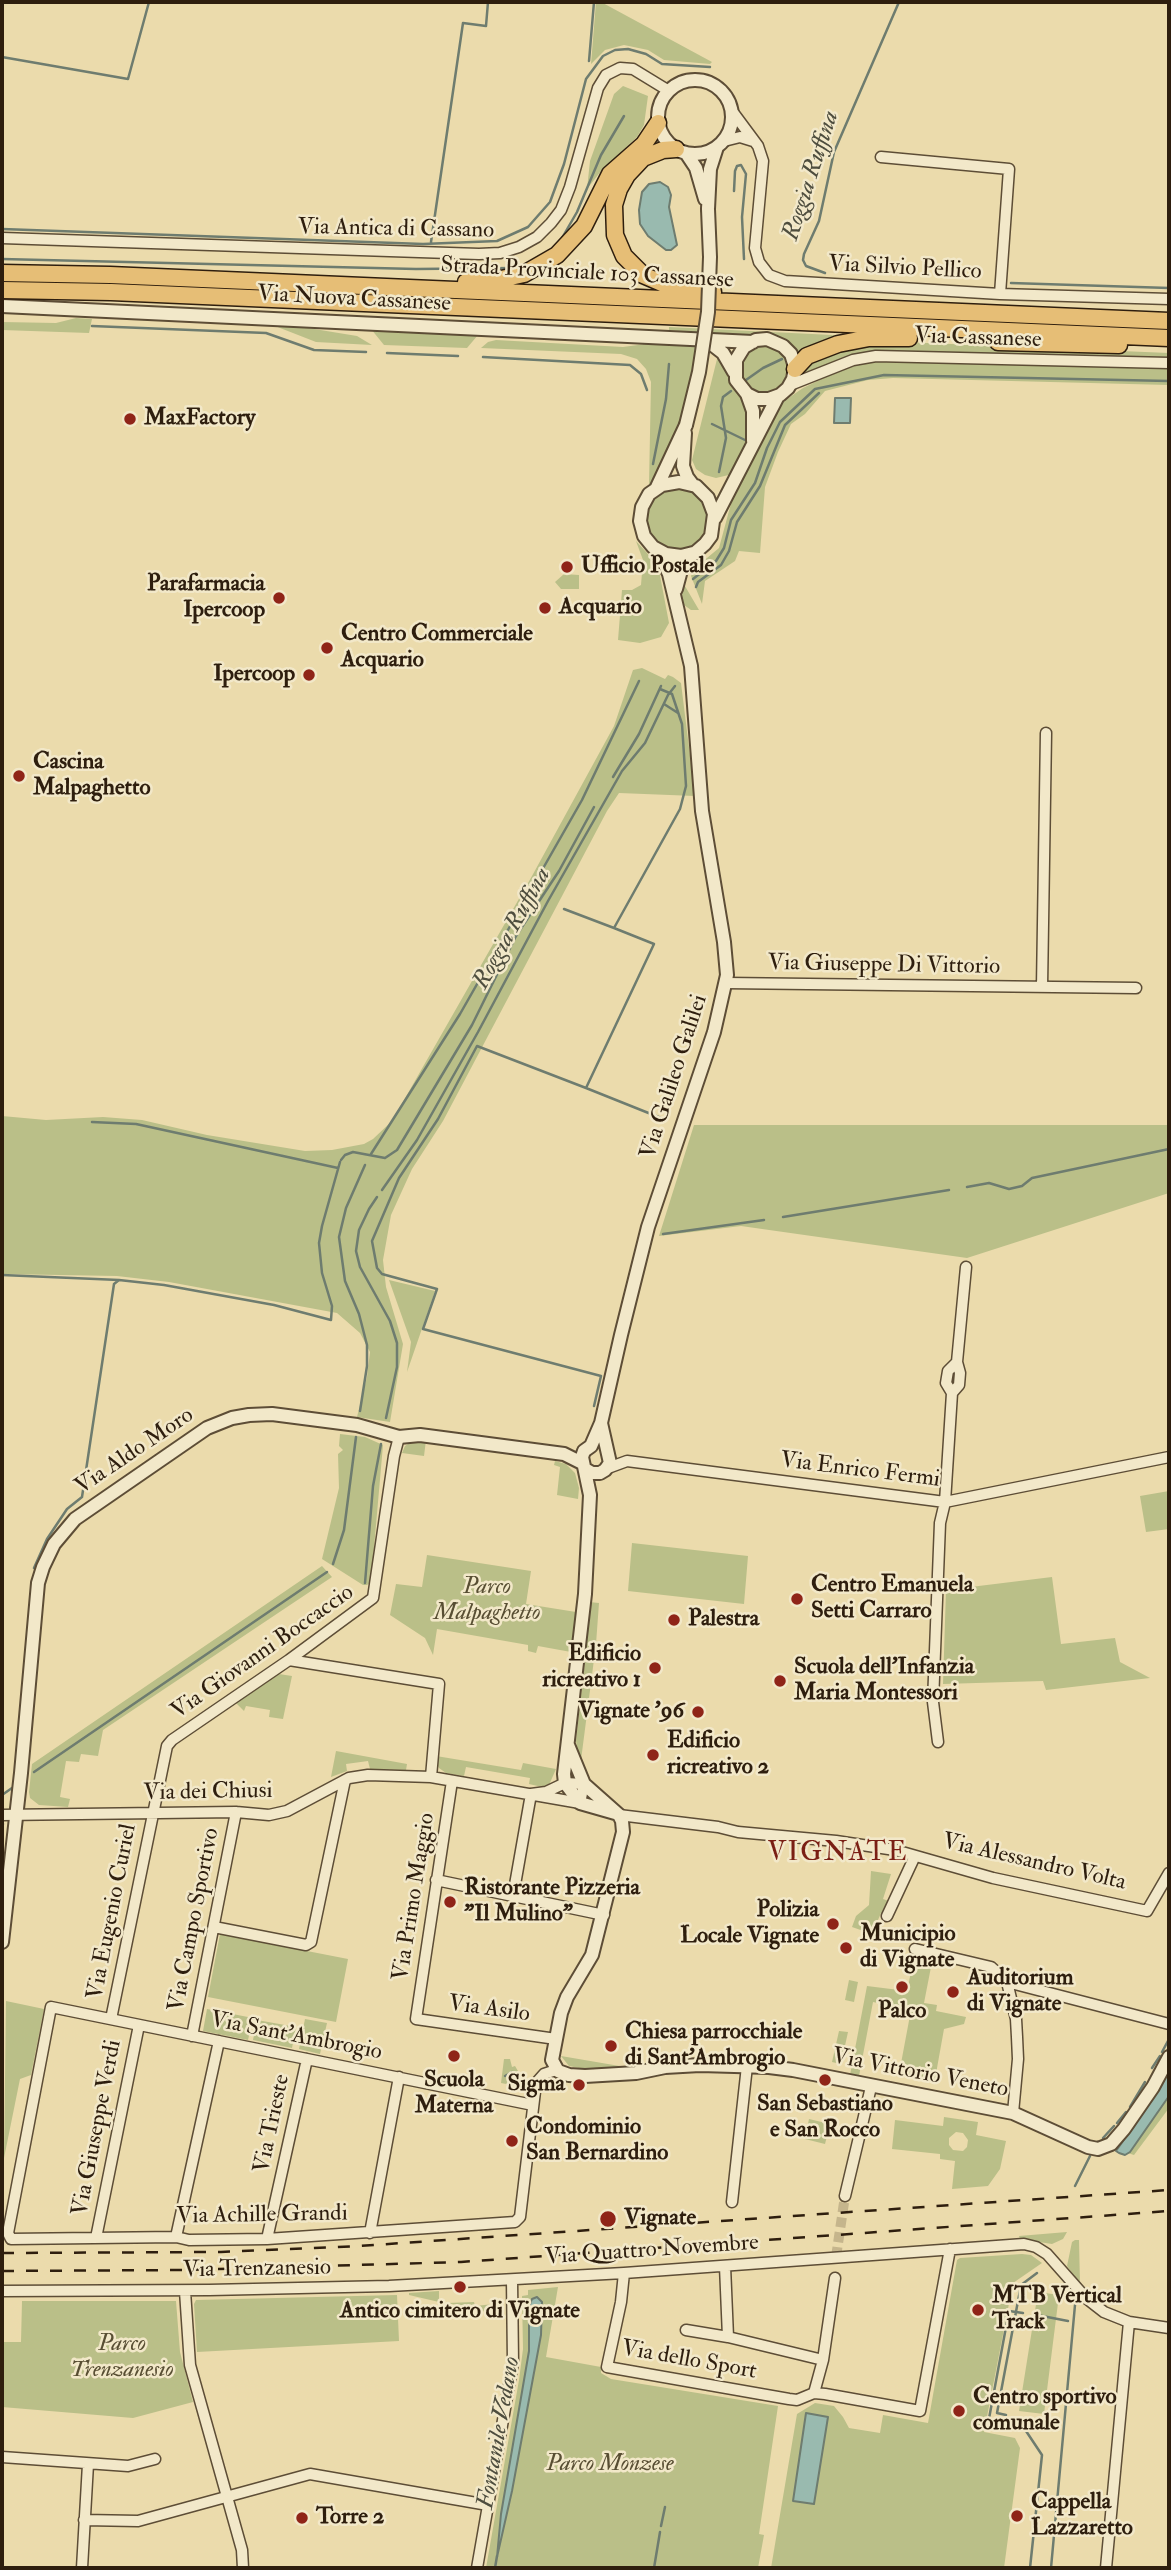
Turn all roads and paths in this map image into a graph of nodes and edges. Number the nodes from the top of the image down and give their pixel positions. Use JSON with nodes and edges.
{"nodes":[{"id":1,"x":669,"y":91,"type":"junction"},
{"id":2,"x":732,"y":111,"type":"junction"},
{"id":3,"x":658,"y":123,"type":"junction"},
{"id":4,"x":755,"y":142,"type":"junction"},
{"id":5,"x":721,"y":144,"type":"junction"},
{"id":6,"x":681,"y":151,"type":"junction"},
{"id":7,"x":881,"y":158,"type":"dead end"},
{"id":8,"x":708,"y":209,"type":"junction"},
{"id":9,"x":2,"y":238,"type":"edge"},
{"id":10,"x":2,"y":273,"type":"edge"},
{"id":11,"x":110,"y":275,"type":"junction"},
{"id":12,"x":2,"y":290,"type":"edge"},
{"id":13,"x":1000,"y":294,"type":"junction"},
{"id":14,"x":1169,"y":299,"type":"edge"},
{"id":15,"x":2,"y":306,"type":"edge"},
{"id":16,"x":960,"y":313,"type":"junction"},
{"id":17,"x":1169,"y":321,"type":"edge"},
{"id":18,"x":703,"y":338,"type":"junction"},
{"id":19,"x":1169,"y":340,"type":"edge"},
{"id":20,"x":752,"y":342,"type":"junction"},
{"id":21,"x":1169,"y":363,"type":"edge"},
{"id":22,"x":734,"y":372,"type":"junction"},
{"id":23,"x":792,"y":377,"type":"junction"},
{"id":24,"x":747,"y":394,"type":"junction"},
{"id":25,"x":778,"y":396,"type":"junction"},
{"id":26,"x":686,"y":425,"type":"junction"},
{"id":27,"x":753,"y":441,"type":"junction"},
{"id":28,"x":736,"y":478,"type":"junction"},
{"id":29,"x":657,"y":487,"type":"junction"},
{"id":30,"x":697,"y":488,"type":"junction"},
{"id":31,"x":715,"y":519,"type":"junction"},
{"id":32,"x":658,"y":550,"type":"junction"},
{"id":33,"x":693,"y":553,"type":"junction"},
{"id":34,"x":675,"y":600,"type":"junction"},
{"id":35,"x":1046,"y":733,"type":"dead end"},
{"id":36,"x":726,"y":983,"type":"junction"},
{"id":37,"x":1042,"y":987,"type":"junction"},
{"id":38,"x":1136,"y":988,"type":"dead end"},
{"id":39,"x":966,"y":1267,"type":"dead end"},
{"id":40,"x":601,"y":1423,"type":"junction"},
{"id":41,"x":399,"y":1437,"type":"junction"},
{"id":42,"x":589,"y":1447,"type":"junction"},
{"id":43,"x":607,"y":1450,"type":"junction"},
{"id":44,"x":564,"y":1454,"type":"junction"},
{"id":45,"x":1169,"y":1457,"type":"edge"},
{"id":46,"x":627,"y":1461,"type":"junction"},
{"id":47,"x":584,"y":1466,"type":"junction"},
{"id":48,"x":604,"y":1471,"type":"junction"},
{"id":49,"x":590,"y":1495,"type":"junction"},
{"id":50,"x":945,"y":1502,"type":"junction"},
{"id":51,"x":289,"y":1660,"type":"junction"},
{"id":52,"x":938,"y":1742,"type":"dead end"},
{"id":53,"x":568,"y":1745,"type":"junction"},
{"id":54,"x":431,"y":1777,"type":"junction"},
{"id":55,"x":345,"y":1780,"type":"junction"},
{"id":56,"x":452,"y":1781,"type":"junction"},
{"id":57,"x":565,"y":1783,"type":"junction"},
{"id":58,"x":584,"y":1784,"type":"junction"},
{"id":59,"x":531,"y":1794,"type":"junction"},
{"id":60,"x":580,"y":1803,"type":"junction"},
{"id":61,"x":236,"y":1812,"type":"junction"},
{"id":62,"x":153,"y":1813,"type":"junction"},
{"id":63,"x":17,"y":1814,"type":"junction"},
{"id":64,"x":2,"y":1815,"type":"edge"},
{"id":65,"x":618,"y":1815,"type":"junction"},
{"id":66,"x":915,"y":1856,"type":"junction"},
{"id":67,"x":1169,"y":1873,"type":"edge"},
{"id":68,"x":436,"y":1880,"type":"junction"},
{"id":69,"x":513,"y":1896,"type":"junction"},
{"id":70,"x":604,"y":1915,"type":"junction"},
{"id":71,"x":887,"y":1916,"type":"dead end"},
{"id":72,"x":214,"y":1927,"type":"junction"},
{"id":73,"x":2,"y":1942,"type":"edge"},
{"id":74,"x":915,"y":1949,"type":"dead end"},
{"id":75,"x":1007,"y":1982,"type":"junction"},
{"id":76,"x":111,"y":2019,"type":"junction"},
{"id":77,"x":416,"y":2019,"type":"joint"},
{"id":78,"x":1169,"y":2024,"type":"edge"},
{"id":79,"x":139,"y":2025,"type":"junction"},
{"id":80,"x":191,"y":2036,"type":"junction"},
{"id":81,"x":556,"y":2039,"type":"junction"},
{"id":82,"x":219,"y":2041,"type":"junction"},
{"id":83,"x":1169,"y":2057,"type":"edge"},
{"id":84,"x":307,"y":2059,"type":"junction"},
{"id":85,"x":747,"y":2066,"type":"junction"},
{"id":86,"x":556,"y":2070,"type":"junction"},
{"id":87,"x":399,"y":2077,"type":"junction"},
{"id":88,"x":871,"y":2087,"type":"junction"},
{"id":89,"x":533,"y":2105,"type":"junction"},
{"id":90,"x":1013,"y":2113,"type":"junction"},
{"id":91,"x":845,"y":2196,"type":"tunnel mouth"},
{"id":92,"x":732,"y":2203,"type":"dead end"},
{"id":93,"x":370,"y":2233,"type":"junction"},
{"id":94,"x":176,"y":2237,"type":"junction"},
{"id":95,"x":96,"y":2238,"type":"junction"},
{"id":96,"x":11,"y":2239,"type":"joint"},
{"id":97,"x":267,"y":2239,"type":"junction"},
{"id":98,"x":950,"y":2249,"type":"junction"},
{"id":99,"x":725,"y":2266,"type":"junction"},
{"id":100,"x":624,"y":2273,"type":"junction"},
{"id":101,"x":835,"y":2278,"type":"dead end"},
{"id":102,"x":512,"y":2280,"type":"junction"},
{"id":103,"x":2,"y":2291,"type":"edge"},
{"id":104,"x":185,"y":2291,"type":"junction"},
{"id":105,"x":1129,"y":2322,"type":"junction"},
{"id":106,"x":1169,"y":2328,"type":"edge"},
{"id":107,"x":686,"y":2330,"type":"dead end"},
{"id":108,"x":727,"y":2337,"type":"junction"},
{"id":109,"x":823,"y":2360,"type":"junction"},
{"id":110,"x":814,"y":2393,"type":"junction"},
{"id":111,"x":2,"y":2458,"type":"edge"},
{"id":112,"x":155,"y":2459,"type":"dead end"},
{"id":113,"x":88,"y":2464,"type":"junction"},
{"id":114,"x":228,"y":2495,"type":"junction"},
{"id":115,"x":488,"y":2505,"type":"junction"},
{"id":116,"x":85,"y":2520,"type":"junction"},
{"id":117,"x":82,"y":2568,"type":"edge"},
{"id":118,"x":243,"y":2568,"type":"edge"},
{"id":119,"x":477,"y":2568,"type":"edge"},
{"id":120,"x":1106,"y":2568,"type":"edge"}],
"edges":[{"from":1,"to":2,"type":"street"},
{"from":1,"to":3,"type":"street"},
{"from":1,"to":9,"type":"street","name":"Via Antica di Cassano"},
{"from":2,"to":4,"type":"street"},
{"from":2,"to":5,"type":"street"},
{"from":3,"to":6,"type":"street"},
{"from":3,"to":11,"type":"highway"},
{"from":4,"to":5,"type":"street"},
{"from":4,"to":13,"type":"street","name":"Via Silvio Pellico"},
{"from":5,"to":6,"type":"street"},
{"from":5,"to":8,"type":"street"},
{"from":6,"to":8,"type":"street"},
{"from":6,"to":16,"type":"highway"},
{"from":7,"to":13,"type":"street","name":"Via Silvio Pellico"},
{"from":8,"to":26,"type":"street","bridge":true},
{"from":10,"to":11,"type":"highway","name":"Strada Provinciale 103 Cassanese"},
{"from":11,"to":16,"type":"highway","name":"Strada Provinciale 103 Cassanese"},
{"from":12,"to":19,"type":"highway","name":"Strada Provinciale 103 Cassanese"},
{"from":13,"to":14,"type":"street","name":"Via Cassanese"},
{"from":15,"to":18,"type":"street","name":"Via Nuova Cassanese"},
{"from":16,"to":17,"type":"highway","name":"Strada Provinciale 103 Cassanese"},
{"from":18,"to":20,"type":"street","name":"Via Nuova Cassanese"},
{"from":18,"to":22,"type":"street"},
{"from":19,"to":23,"type":"highway"},
{"from":20,"to":22,"type":"street"},
{"from":20,"to":23,"type":"street"},
{"from":21,"to":23,"type":"street","name":"Via Cassanese"},
{"from":22,"to":24,"type":"street"},
{"from":23,"to":25,"type":"street"},
{"from":24,"to":25,"type":"street"},
{"from":24,"to":27,"type":"street"},
{"from":25,"to":27,"type":"street"},
{"from":26,"to":29,"type":"street"},
{"from":26,"to":30,"type":"street"},
{"from":27,"to":28,"type":"street"},
{"from":28,"to":30,"type":"street"},
{"from":28,"to":31,"type":"street"},
{"from":29,"to":30,"type":"street"},
{"from":29,"to":32,"type":"street"},
{"from":30,"to":31,"type":"street"},
{"from":31,"to":33,"type":"street"},
{"from":32,"to":33,"type":"street"},
{"from":32,"to":34,"type":"street","name":"Via Galileo Galilei"},
{"from":33,"to":34,"type":"street"},
{"from":34,"to":36,"type":"street","name":"Via Galileo Galilei"},
{"from":35,"to":37,"type":"street"},
{"from":36,"to":37,"type":"street","name":"Via Giuseppe Di Vittorio"},
{"from":36,"to":40,"type":"street","name":"Via Galileo Galilei"},
{"from":37,"to":38,"type":"street","name":"Via Giuseppe Di Vittorio"},
{"from":39,"to":50,"type":"street"},
{"from":40,"to":42,"type":"street"},
{"from":40,"to":43,"type":"street","name":"Via Galileo Galilei"},
{"from":41,"to":44,"type":"street","name":"Via Aldo Moro"},
{"from":41,"to":51,"type":"street","name":"Via Giovanni Boccaccio"},
{"from":41,"to":63,"type":"street","name":"Via Aldo Moro"},
{"from":42,"to":43,"type":"street"},
{"from":42,"to":44,"type":"street","name":"Via Aldo Moro"},
{"from":42,"to":47,"type":"street"},
{"from":43,"to":46,"type":"street"},
{"from":43,"to":48,"type":"street"},
{"from":44,"to":47,"type":"street","name":"Via Aldo Moro"},
{"from":45,"to":50,"type":"street","name":"Via Enrico Fermi"},
{"from":46,"to":48,"type":"street"},
{"from":46,"to":50,"type":"street","name":"Via Enrico Fermi"},
{"from":47,"to":48,"type":"street"},
{"from":47,"to":49,"type":"street"},
{"from":48,"to":49,"type":"street"},
{"from":49,"to":53,"type":"street"},
{"from":50,"to":52,"type":"street"},
{"from":51,"to":54,"type":"street"},
{"from":51,"to":62,"type":"street","name":"Via Giovanni Boccaccio"},
{"from":53,"to":57,"type":"street"},
{"from":53,"to":58,"type":"street"},
{"from":54,"to":55,"type":"street","name":"Via dei Chiusi"},
{"from":54,"to":56,"type":"street","name":"Via dei Chiusi"},
{"from":55,"to":61,"type":"street","name":"Via dei Chiusi"},
{"from":55,"to":72,"type":"street"},
{"from":56,"to":59,"type":"street","name":"Via dei Chiusi"},
{"from":56,"to":68,"type":"street","name":"Via Primo Maggio"},
{"from":57,"to":58,"type":"street"},
{"from":57,"to":59,"type":"street","name":"Via dei Chiusi"},
{"from":57,"to":60,"type":"street"},
{"from":58,"to":60,"type":"street"},
{"from":58,"to":65,"type":"street"},
{"from":59,"to":60,"type":"street","name":"Via dei Chiusi"},
{"from":59,"to":69,"type":"street"},
{"from":60,"to":65,"type":"street","name":"Via Alessandro Volta"},
{"from":61,"to":62,"type":"street","name":"Via dei Chiusi"},
{"from":61,"to":72,"type":"street","name":"Via Campo Sportivo"},
{"from":62,"to":63,"type":"street","name":"Via dei Chiusi"},
{"from":62,"to":76,"type":"street","name":"Via Eugenio Curiel"},
{"from":63,"to":64,"type":"street","name":"Via dei Chiusi"},
{"from":63,"to":73,"type":"street","name":"Via Aldo Moro"},
{"from":65,"to":66,"type":"street","name":"Via Alessandro Volta"},
{"from":65,"to":70,"type":"street"},
{"from":66,"to":67,"type":"street","name":"Via Alessandro Volta"},
{"from":66,"to":71,"type":"street"},
{"from":68,"to":69,"type":"street"},
{"from":68,"to":77,"type":"street","name":"Via Primo Maggio"},
{"from":69,"to":70,"type":"street"},
{"from":70,"to":81,"type":"street"},
{"from":72,"to":80,"type":"street","name":"Via Campo Sportivo"},
{"from":74,"to":75,"type":"street"},
{"from":75,"to":78,"type":"street"},
{"from":75,"to":90,"type":"street"},
{"from":76,"to":79,"type":"street","name":"Via Sant'Ambrogio"},
{"from":76,"to":96,"type":"street","name":"Via Sant'Ambrogio"},
{"from":77,"to":81,"type":"street","name":"Via Asilo"},
{"from":79,"to":80,"type":"street","name":"Via Sant'Ambrogio"},
{"from":79,"to":95,"type":"street","name":"Via Giuseppe Verdi"},
{"from":80,"to":82,"type":"street","name":"Via Sant'Ambrogio"},
{"from":81,"to":86,"type":"street"},
{"from":82,"to":84,"type":"street","name":"Via Sant'Ambrogio"},
{"from":82,"to":94,"type":"street"},
{"from":83,"to":90,"type":"street","name":"Via Vittorio Veneto"},
{"from":84,"to":87,"type":"street","name":"Via Sant'Ambrogio"},
{"from":84,"to":97,"type":"street","name":"Via Trieste"},
{"from":85,"to":86,"type":"street","name":"Via Vittorio Veneto"},
{"from":85,"to":88,"type":"street","name":"Via Vittorio Veneto"},
{"from":85,"to":92,"type":"street"},
{"from":86,"to":89,"type":"street"},
{"from":87,"to":89,"type":"street","name":"Via Sant'Ambrogio"},
{"from":87,"to":93,"type":"street"},
{"from":88,"to":90,"type":"street","name":"Via Vittorio Veneto"},
{"from":88,"to":91,"type":"street"},
{"from":89,"to":93,"type":"street","name":"Via Achille Grandi"},
{"from":93,"to":97,"type":"street","name":"Via Achille Grandi"},
{"from":94,"to":95,"type":"street","name":"Via Achille Grandi"},
{"from":94,"to":97,"type":"street","name":"Via Achille Grandi"},
{"from":95,"to":96,"type":"street","name":"Via Achille Grandi"},
{"from":98,"to":99,"type":"street","name":"Via Quattro Novembre"},
{"from":98,"to":105,"type":"street","name":"Via Quattro Novembre"},
{"from":98,"to":110,"type":"street"},
{"from":99,"to":100,"type":"street","name":"Via Quattro Novembre"},
{"from":99,"to":108,"type":"street"},
{"from":100,"to":102,"type":"street","name":"Via Quattro Novembre"},
{"from":100,"to":110,"type":"street","name":"Via dello Sport"},
{"from":101,"to":109,"type":"street"},
{"from":102,"to":104,"type":"street","name":"Via Trenzanesio"},
{"from":102,"to":115,"type":"street"},
{"from":103,"to":104,"type":"street","name":"Via Trenzanesio"},
{"from":104,"to":114,"type":"street"},
{"from":105,"to":106,"type":"street","name":"Via Quattro Novembre"},
{"from":105,"to":120,"type":"street"},
{"from":107,"to":108,"type":"street"},
{"from":108,"to":109,"type":"street"},
{"from":109,"to":110,"type":"street"},
{"from":111,"to":113,"type":"street"},
{"from":112,"to":113,"type":"street"},
{"from":113,"to":116,"type":"street"},
{"from":114,"to":115,"type":"street"},
{"from":114,"to":116,"type":"street"},
{"from":114,"to":118,"type":"street"},
{"from":115,"to":119,"type":"street"},
{"from":116,"to":117,"type":"street"}]}
